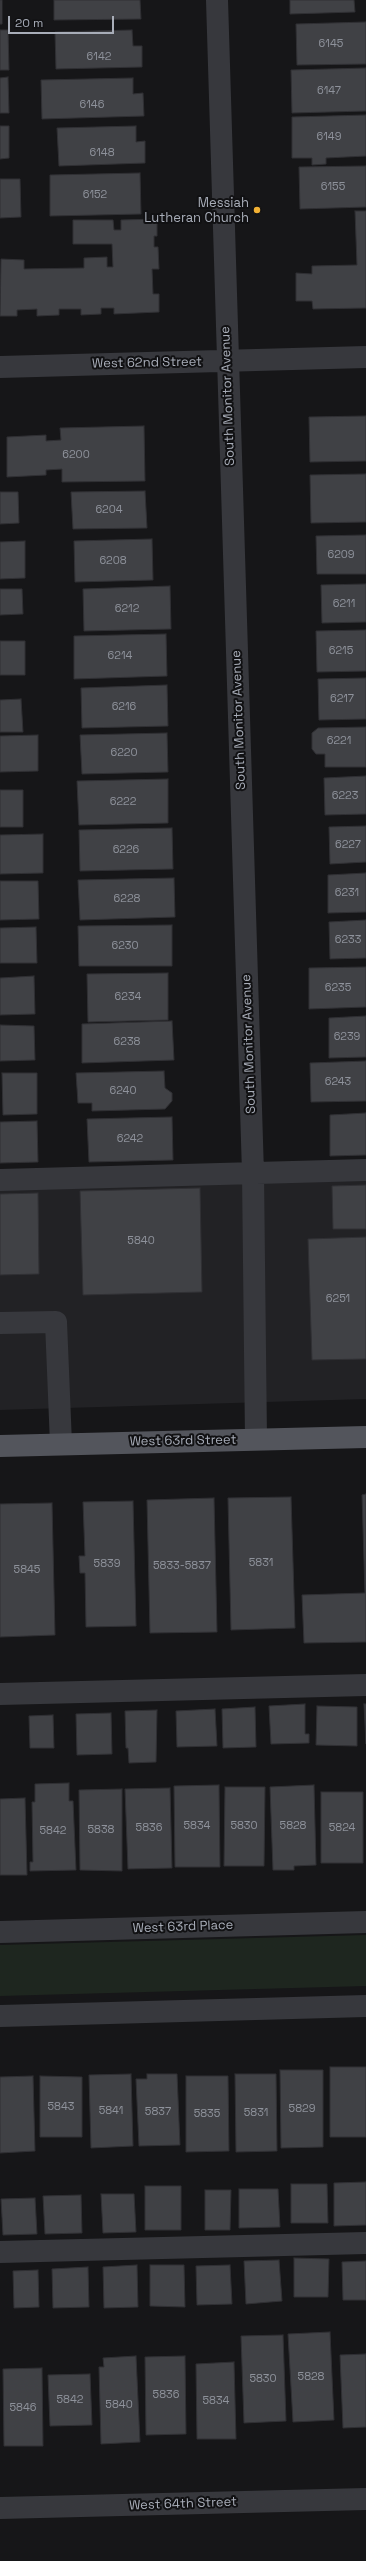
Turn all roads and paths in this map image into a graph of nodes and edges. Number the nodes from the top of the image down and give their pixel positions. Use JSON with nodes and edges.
{"nodes":[{"id":1,"x":217,"y":0,"type":"edge"},
{"id":2,"x":366,"y":357,"type":"edge"},
{"id":3,"x":227,"y":361,"type":"junction"},
{"id":4,"x":0,"y":367,"type":"edge"},
{"id":5,"x":366,"y":1170,"type":"edge"},
{"id":6,"x":253,"y":1173,"type":"junction"},
{"id":7,"x":0,"y":1180,"type":"edge"},
{"id":8,"x":0,"y":1323,"type":"edge"},
{"id":9,"x":366,"y":1437,"type":"edge"},
{"id":10,"x":256,"y":1439,"type":"junction"},
{"id":11,"x":61,"y":1444,"type":"junction"},
{"id":12,"x":0,"y":1446,"type":"edge"},
{"id":13,"x":366,"y":1685,"type":"edge"},
{"id":14,"x":0,"y":1694,"type":"edge"},
{"id":15,"x":366,"y":1922,"type":"edge"},
{"id":16,"x":0,"y":1932,"type":"edge"},
{"id":17,"x":366,"y":2006,"type":"edge"},
{"id":18,"x":0,"y":2016,"type":"edge"},
{"id":19,"x":366,"y":2243,"type":"edge"},
{"id":20,"x":0,"y":2252,"type":"edge"},
{"id":21,"x":366,"y":2499,"type":"edge"},
{"id":22,"x":0,"y":2508,"type":"edge"}],
"edges":[{"from":1,"to":3,"type":"street","name":"South Monitor Avenue"},
{"from":2,"to":3,"type":"street","name":"West 62nd Street"},
{"from":3,"to":4,"type":"street","name":"West 62nd Street"},
{"from":3,"to":6,"type":"street","name":"South Monitor Avenue"},
{"from":5,"to":6,"type":"street"},
{"from":6,"to":7,"type":"street"},
{"from":6,"to":10,"type":"street","name":"South Monitor Avenue"},
{"from":8,"to":11,"type":"street"},
{"from":9,"to":10,"type":"main road","name":"West 63rd Street"},
{"from":10,"to":11,"type":"main road","name":"West 63rd Street"},
{"from":11,"to":12,"type":"main road","name":"West 63rd Street"},
{"from":13,"to":14,"type":"street"},
{"from":15,"to":16,"type":"street","name":"West 63rd Place"},
{"from":17,"to":18,"type":"street"},
{"from":19,"to":20,"type":"street"},
{"from":21,"to":22,"type":"street","name":"West 64th Street"}]}
